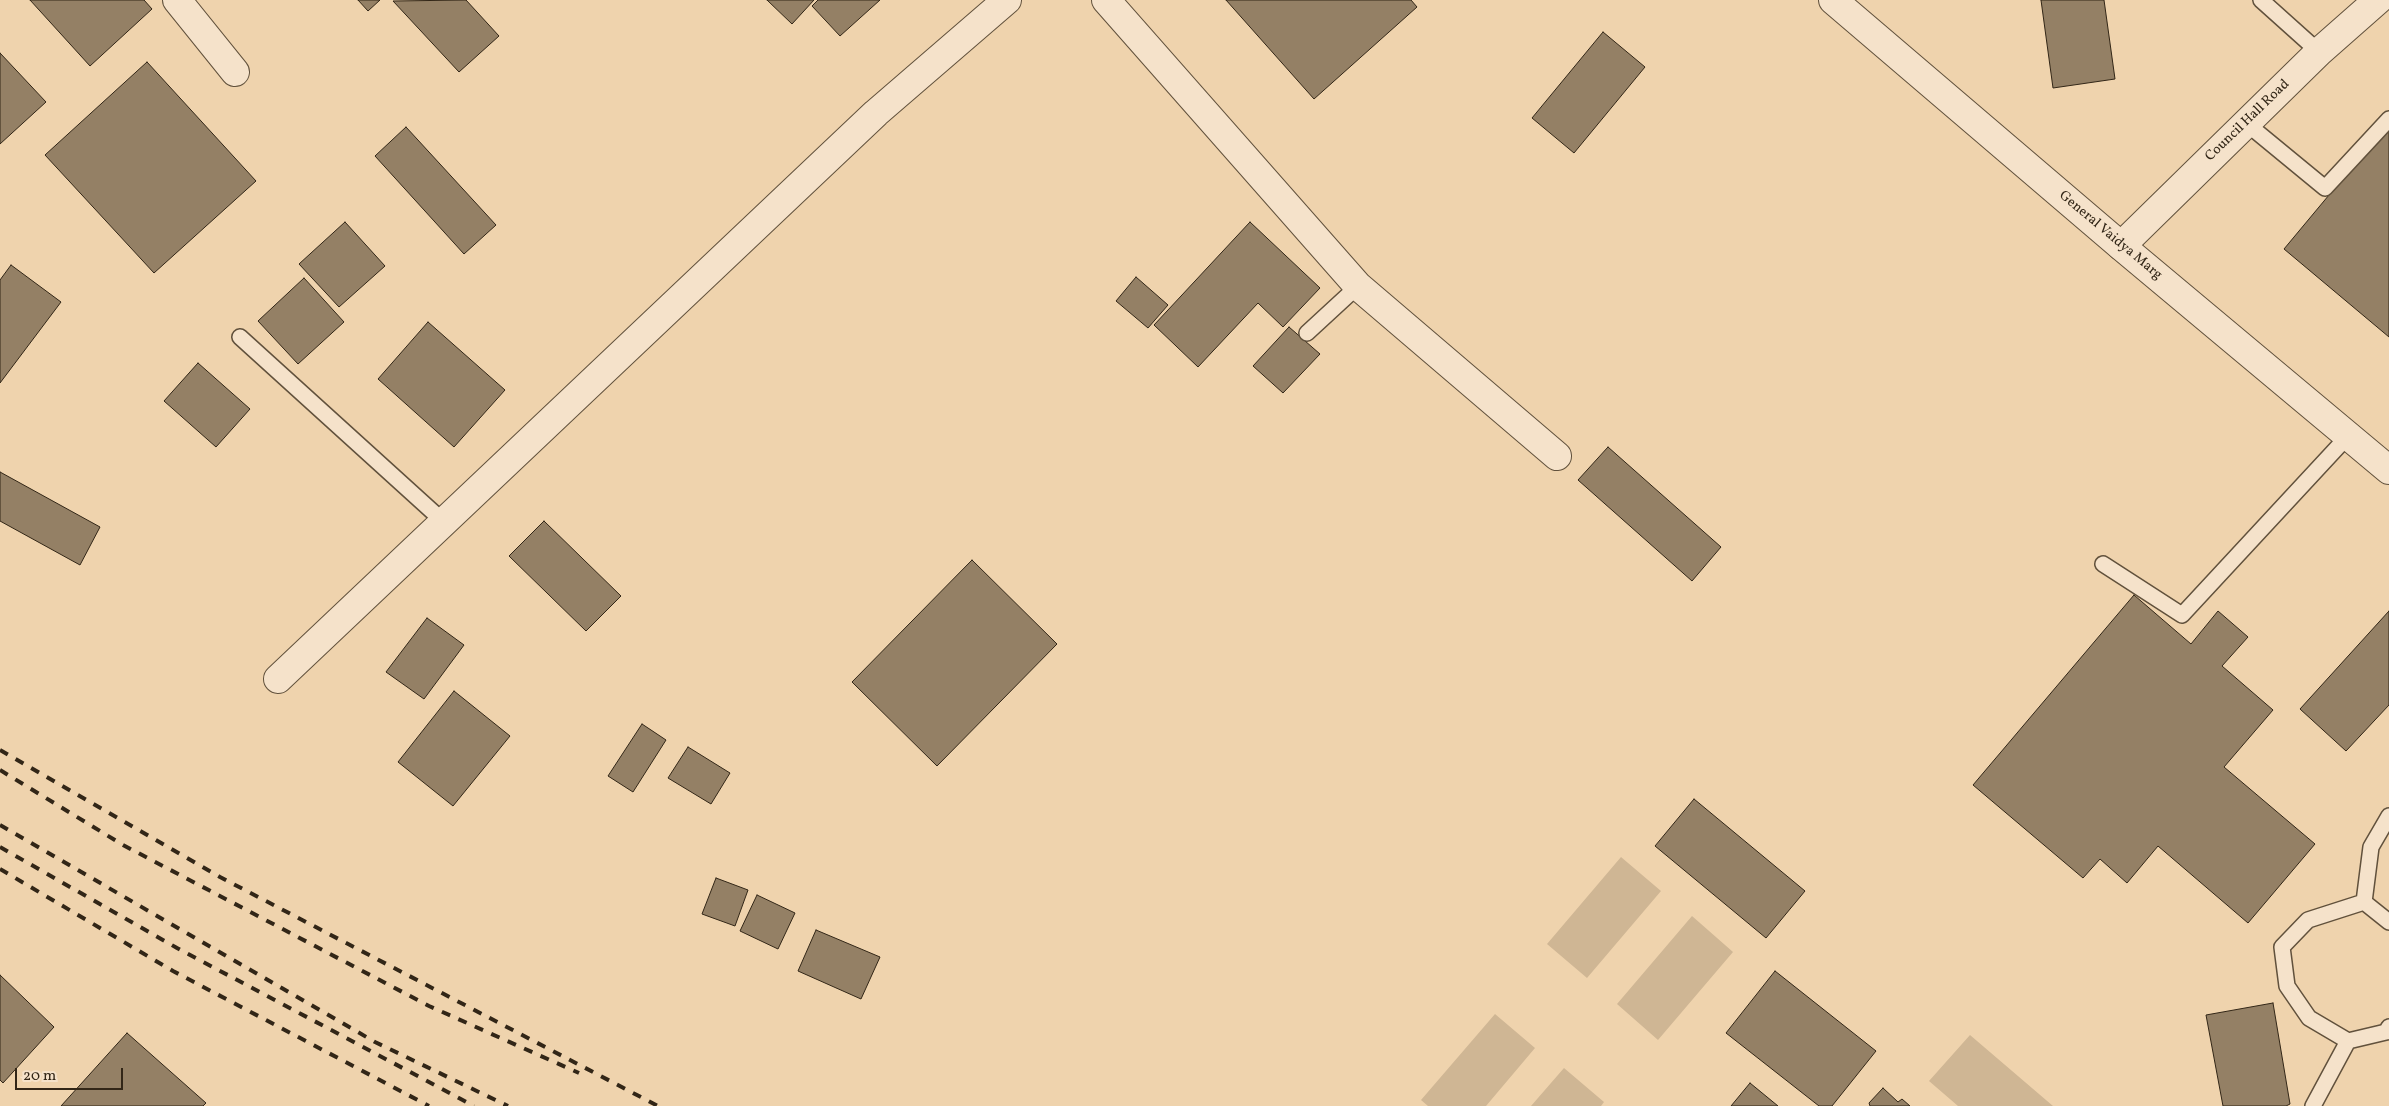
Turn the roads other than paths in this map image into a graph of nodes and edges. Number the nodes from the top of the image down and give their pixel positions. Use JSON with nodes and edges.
{"nodes":[{"id":1,"x":177,"y":0,"type":"edge"},
{"id":2,"x":1007,"y":0,"type":"edge"},
{"id":3,"x":1106,"y":0,"type":"edge"},
{"id":4,"x":1833,"y":0,"type":"edge"},
{"id":5,"x":2261,"y":0,"type":"edge"},
{"id":6,"x":2378,"y":0,"type":"edge"},
{"id":7,"x":2319,"y":52,"type":"junction"},
{"id":8,"x":235,"y":72,"type":"dead end"},
{"id":9,"x":2389,"y":119,"type":"edge"},
{"id":10,"x":2246,"y":123,"type":"junction"},
{"id":11,"x":2120,"y":246,"type":"junction"},
{"id":12,"x":1358,"y":286,"type":"junction"},
{"id":13,"x":1307,"y":332,"type":"dead end"},
{"id":14,"x":240,"y":337,"type":"dead end"},
{"id":15,"x":2348,"y":436,"type":"junction"},
{"id":16,"x":1557,"y":456,"type":"dead end"},
{"id":17,"x":2389,"y":470,"type":"edge"},
{"id":18,"x":444,"y":522,"type":"junction"},
{"id":19,"x":2103,"y":564,"type":"dead end"},
{"id":20,"x":278,"y":679,"type":"dead end"},
{"id":21,"x":2389,"y":816,"type":"edge"},
{"id":22,"x":2364,"y":902,"type":"junction"},
{"id":23,"x":2389,"y":922,"type":"edge"},
{"id":24,"x":2389,"y":1027,"type":"edge"},
{"id":25,"x":2348,"y":1041,"type":"junction"},
{"id":26,"x":2313,"y":1106,"type":"edge"}],
"edges":[{"from":1,"to":8,"type":"street"},
{"from":2,"to":18,"type":"street"},
{"from":3,"to":12,"type":"street"},
{"from":4,"to":11,"type":"street","name":"General Vaidya Marg"},
{"from":5,"to":7,"type":"lane"},
{"from":6,"to":7,"type":"street","name":"Council Hall Road"},
{"from":7,"to":10,"type":"street","name":"Council Hall Road"},
{"from":9,"to":10,"type":"lane"},
{"from":10,"to":11,"type":"street","name":"Council Hall Road"},
{"from":11,"to":15,"type":"street","name":"General Vaidya Marg"},
{"from":12,"to":13,"type":"lane"},
{"from":12,"to":16,"type":"street"},
{"from":14,"to":18,"type":"lane"},
{"from":15,"to":17,"type":"street","name":"General Vaidya Marg"},
{"from":15,"to":19,"type":"lane"},
{"from":18,"to":20,"type":"street"},
{"from":21,"to":22,"type":"lane"},
{"from":22,"to":23,"type":"lane"},
{"from":22,"to":25,"type":"lane"},
{"from":24,"to":25,"type":"lane"},
{"from":25,"to":26,"type":"lane"}]}
